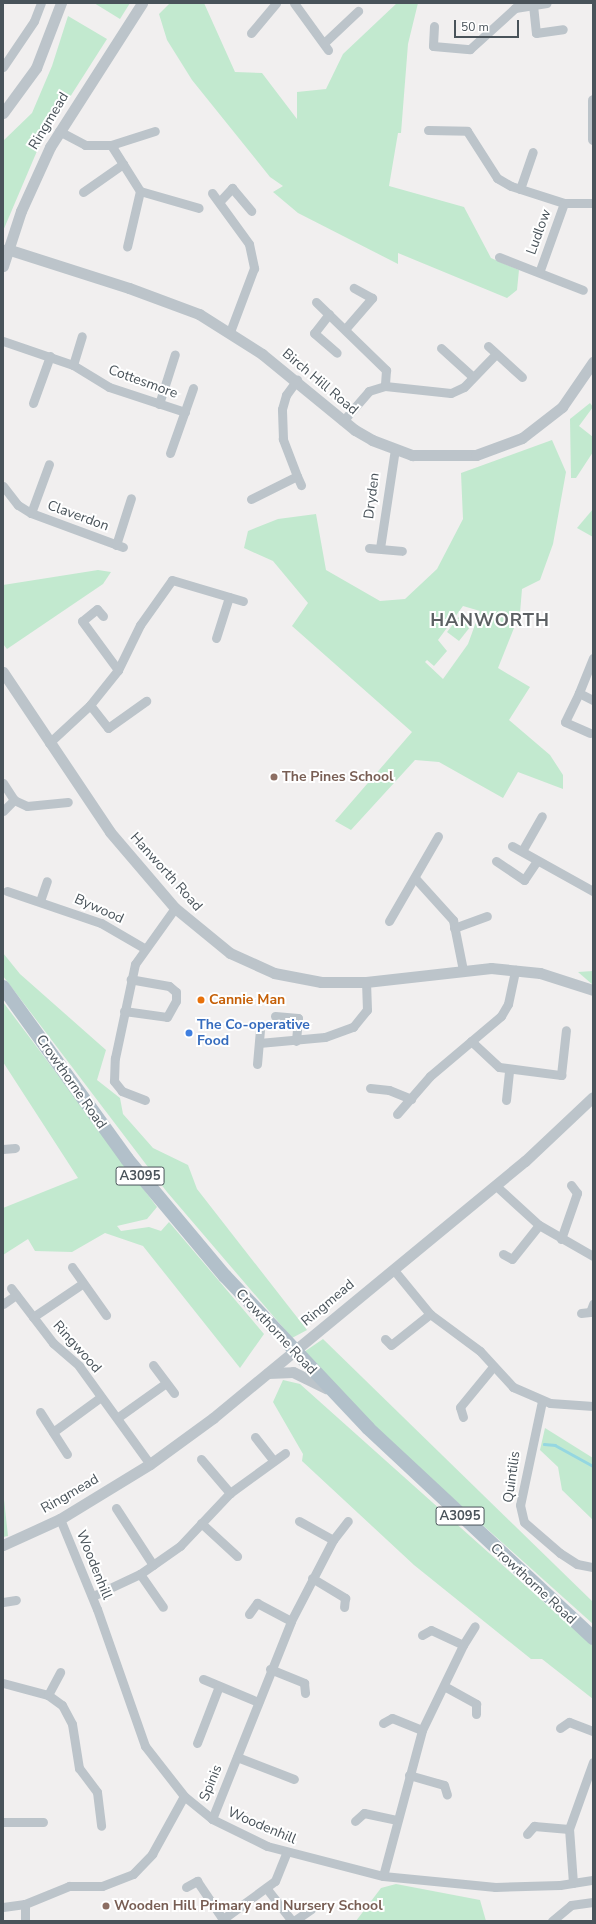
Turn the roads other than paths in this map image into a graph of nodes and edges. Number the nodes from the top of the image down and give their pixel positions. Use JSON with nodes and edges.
{"nodes":[{"id":1,"x":41,"y":3,"type":"edge"},
{"id":2,"x":61,"y":3,"type":"edge"},
{"id":3,"x":142,"y":3,"type":"edge"},
{"id":4,"x":276,"y":3,"type":"edge"},
{"id":5,"x":294,"y":3,"type":"edge"},
{"id":6,"x":547,"y":3,"type":"edge"},
{"id":7,"x":533,"y":5,"type":"junction"},
{"id":8,"x":358,"y":11,"type":"dead end"},
{"id":9,"x":434,"y":26,"type":"dead end"},
{"id":10,"x":563,"y":29,"type":"dead end"},
{"id":11,"x":251,"y":33,"type":"dead end"},
{"id":12,"x":3,"y":67,"type":"edge"},
{"id":13,"x":593,"y":100,"type":"edge"},
{"id":14,"x":593,"y":107,"type":"edge"},
{"id":15,"x":3,"y":113,"type":"edge"},
{"id":16,"x":428,"y":130,"type":"dead end"},
{"id":17,"x":59,"y":131,"type":"junction"},
{"id":18,"x":155,"y":131,"type":"dead end"},
{"id":19,"x":593,"y":139,"type":"edge"},
{"id":20,"x":111,"y":145,"type":"junction"},
{"id":21,"x":533,"y":152,"type":"dead end"},
{"id":22,"x":123,"y":164,"type":"junction"},
{"id":23,"x":520,"y":189,"type":"junction"},
{"id":24,"x":140,"y":191,"type":"junction"},
{"id":25,"x":83,"y":192,"type":"dead end"},
{"id":26,"x":212,"y":192,"type":"dead end"},
{"id":27,"x":220,"y":202,"type":"junction"},
{"id":28,"x":564,"y":203,"type":"junction"},
{"id":29,"x":593,"y":203,"type":"edge"},
{"id":30,"x":199,"y":208,"type":"dead end"},
{"id":31,"x":251,"y":211,"type":"dead end"},
{"id":32,"x":127,"y":247,"type":"dead end"},
{"id":33,"x":7,"y":249,"type":"junction"},
{"id":34,"x":499,"y":257,"type":"dead end"},
{"id":35,"x":3,"y":266,"type":"edge"},
{"id":36,"x":540,"y":270,"type":"junction"},
{"id":37,"x":354,"y":288,"type":"dead end"},
{"id":38,"x":583,"y":290,"type":"dead end"},
{"id":39,"x":316,"y":302,"type":"dead end"},
{"id":40,"x":329,"y":314,"type":"junction"},
{"id":41,"x":346,"y":328,"type":"junction"},
{"id":42,"x":230,"y":332,"type":"junction"},
{"id":43,"x":82,"y":336,"type":"dead end"},
{"id":44,"x":3,"y":341,"type":"edge"},
{"id":45,"x":488,"y":346,"type":"dead end"},
{"id":46,"x":442,"y":348,"type":"dead end"},
{"id":47,"x":337,"y":353,"type":"dead end"},
{"id":48,"x":176,"y":354,"type":"dead end"},
{"id":49,"x":496,"y":354,"type":"junction"},
{"id":50,"x":50,"y":356,"type":"junction"},
{"id":51,"x":593,"y":362,"type":"edge"},
{"id":52,"x":73,"y":365,"type":"junction"},
{"id":53,"x":473,"y":377,"type":"junction"},
{"id":54,"x":522,"y":378,"type":"dead end"},
{"id":55,"x":297,"y":380,"type":"junction"},
{"id":56,"x":385,"y":386,"type":"junction"},
{"id":57,"x":193,"y":388,"type":"dead end"},
{"id":58,"x":33,"y":403,"type":"dead end"},
{"id":59,"x":159,"y":404,"type":"junction"},
{"id":60,"x":184,"y":412,"type":"junction"},
{"id":61,"x":343,"y":421,"type":"junction"},
{"id":62,"x":395,"y":448,"type":"junction"},
{"id":63,"x":170,"y":453,"type":"dead end"},
{"id":64,"x":49,"y":464,"type":"dead end"},
{"id":65,"x":297,"y":476,"type":"junction"},
{"id":66,"x":302,"y":485,"type":"dead end"},
{"id":67,"x":4,"y":490,"type":"edge"},
{"id":68,"x":131,"y":498,"type":"dead end"},
{"id":69,"x":251,"y":499,"type":"dead end"},
{"id":70,"x":31,"y":513,"type":"junction"},
{"id":71,"x":369,"y":548,"type":"dead end"},
{"id":72,"x":380,"y":548,"type":"junction"},
{"id":73,"x":402,"y":551,"type":"dead end"},
{"id":74,"x":229,"y":597,"type":"junction"},
{"id":75,"x":243,"y":601,"type":"dead end"},
{"id":76,"x":103,"y":616,"type":"dead end"},
{"id":77,"x":216,"y":638,"type":"dead end"},
{"id":78,"x":593,"y":658,"type":"edge"},
{"id":79,"x":118,"y":670,"type":"junction"},
{"id":80,"x":4,"y":678,"type":"edge"},
{"id":81,"x":579,"y":693,"type":"junction"},
{"id":82,"x":593,"y":700,"type":"edge"},
{"id":83,"x":146,"y":701,"type":"dead end"},
{"id":84,"x":90,"y":705,"type":"junction"},
{"id":85,"x":590,"y":733,"type":"dead end"},
{"id":86,"x":49,"y":743,"type":"junction"},
{"id":87,"x":3,"y":783,"type":"edge"},
{"id":88,"x":14,"y":800,"type":"junction"},
{"id":89,"x":68,"y":802,"type":"dead end"},
{"id":90,"x":3,"y":811,"type":"edge"},
{"id":91,"x":542,"y":816,"type":"dead end"},
{"id":92,"x":438,"y":836,"type":"dead end"},
{"id":93,"x":512,"y":846,"type":"dead end"},
{"id":94,"x":522,"y":851,"type":"junction"},
{"id":95,"x":496,"y":861,"type":"dead end"},
{"id":96,"x":536,"y":862,"type":"junction"},
{"id":97,"x":415,"y":878,"type":"junction"},
{"id":98,"x":47,"y":881,"type":"dead end"},
{"id":99,"x":592,"y":888,"type":"edge"},
{"id":100,"x":7,"y":891,"type":"dead end"},
{"id":101,"x":40,"y":901,"type":"junction"},
{"id":102,"x":175,"y":908,"type":"junction"},
{"id":103,"x":487,"y":916,"type":"dead end"},
{"id":104,"x":389,"y":921,"type":"dead end"},
{"id":105,"x":454,"y":928,"type":"junction"},
{"id":106,"x":144,"y":948,"type":"junction"},
{"id":107,"x":463,"y":970,"type":"junction"},
{"id":108,"x":515,"y":970,"type":"junction"},
{"id":109,"x":131,"y":979,"type":"junction"},
{"id":110,"x":366,"y":982,"type":"junction"},
{"id":111,"x":3,"y":987,"type":"edge"},
{"id":112,"x":593,"y":990,"type":"edge"},
{"id":113,"x":124,"y":1011,"type":"junction"},
{"id":114,"x":275,"y":1016,"type":"dead end"},
{"id":115,"x":260,"y":1026,"type":"dead end"},
{"id":116,"x":566,"y":1030,"type":"dead end"},
{"id":117,"x":296,"y":1041,"type":"junction"},
{"id":118,"x":471,"y":1041,"type":"junction"},
{"id":119,"x":259,"y":1043,"type":"junction"},
{"id":120,"x":257,"y":1064,"type":"dead end"},
{"id":121,"x":509,"y":1070,"type":"junction"},
{"id":122,"x":370,"y":1088,"type":"dead end"},
{"id":123,"x":593,"y":1097,"type":"edge"},
{"id":124,"x":146,"y":1100,"type":"dead end"},
{"id":125,"x":411,"y":1100,"type":"junction"},
{"id":126,"x":506,"y":1100,"type":"dead end"},
{"id":127,"x":397,"y":1114,"type":"dead end"},
{"id":128,"x":15,"y":1148,"type":"dead end"},
{"id":129,"x":3,"y":1149,"type":"edge"},
{"id":130,"x":496,"y":1185,"type":"junction"},
{"id":131,"x":571,"y":1185,"type":"dead end"},
{"id":132,"x":539,"y":1226,"type":"junction"},
{"id":133,"x":561,"y":1239,"type":"junction"},
{"id":134,"x":503,"y":1254,"type":"dead end"},
{"id":135,"x":593,"y":1256,"type":"edge"},
{"id":136,"x":72,"y":1267,"type":"dead end"},
{"id":137,"x":393,"y":1269,"type":"junction"},
{"id":138,"x":82,"y":1284,"type":"junction"},
{"id":139,"x":3,"y":1304,"type":"edge"},
{"id":140,"x":593,"y":1304,"type":"edge"},
{"id":141,"x":581,"y":1313,"type":"dead end"},
{"id":142,"x":430,"y":1314,"type":"junction"},
{"id":143,"x":106,"y":1315,"type":"dead end"},
{"id":144,"x":33,"y":1317,"type":"junction"},
{"id":145,"x":385,"y":1339,"type":"dead end"},
{"id":146,"x":294,"y":1351,"type":"junction"},
{"id":147,"x":153,"y":1366,"type":"dead end"},
{"id":148,"x":492,"y":1368,"type":"junction"},
{"id":149,"x":268,"y":1373,"type":"junction"},
{"id":150,"x":166,"y":1383,"type":"junction"},
{"id":151,"x":330,"y":1390,"type":"junction"},
{"id":152,"x":174,"y":1394,"type":"dead end"},
{"id":153,"x":101,"y":1397,"type":"junction"},
{"id":154,"x":542,"y":1401,"type":"junction"},
{"id":155,"x":593,"y":1406,"type":"edge"},
{"id":156,"x":40,"y":1412,"type":"dead end"},
{"id":157,"x":463,"y":1417,"type":"dead end"},
{"id":158,"x":117,"y":1418,"type":"junction"},
{"id":159,"x":53,"y":1432,"type":"junction"},
{"id":160,"x":255,"y":1438,"type":"dead end"},
{"id":161,"x":285,"y":1453,"type":"dead end"},
{"id":162,"x":67,"y":1454,"type":"dead end"},
{"id":163,"x":201,"y":1459,"type":"dead end"},
{"id":164,"x":273,"y":1460,"type":"junction"},
{"id":165,"x":150,"y":1464,"type":"junction"},
{"id":166,"x":230,"y":1493,"type":"junction"},
{"id":167,"x":116,"y":1508,"type":"dead end"},
{"id":168,"x":60,"y":1519,"type":"junction"},
{"id":169,"x":299,"y":1521,"type":"dead end"},
{"id":170,"x":348,"y":1521,"type":"dead end"},
{"id":171,"x":200,"y":1523,"type":"junction"},
{"id":172,"x":333,"y":1540,"type":"junction"},
{"id":173,"x":3,"y":1545,"type":"edge"},
{"id":174,"x":237,"y":1556,"type":"dead end"},
{"id":175,"x":152,"y":1565,"type":"junction"},
{"id":176,"x":593,"y":1566,"type":"edge"},
{"id":177,"x":140,"y":1574,"type":"junction"},
{"id":178,"x":312,"y":1578,"type":"junction"},
{"id":179,"x":92,"y":1596,"type":"junction"},
{"id":180,"x":16,"y":1600,"type":"dead end"},
{"id":181,"x":3,"y":1602,"type":"edge"},
{"id":182,"x":163,"y":1607,"type":"dead end"},
{"id":183,"x":344,"y":1607,"type":"dead end"},
{"id":184,"x":249,"y":1614,"type":"dead end"},
{"id":185,"x":291,"y":1621,"type":"junction"},
{"id":186,"x":475,"y":1626,"type":"dead end"},
{"id":187,"x":422,"y":1635,"type":"dead end"},
{"id":188,"x":593,"y":1638,"type":"edge"},
{"id":189,"x":463,"y":1644,"type":"junction"},
{"id":190,"x":270,"y":1669,"type":"junction"},
{"id":191,"x":60,"y":1672,"type":"dead end"},
{"id":192,"x":203,"y":1679,"type":"dead end"},
{"id":193,"x":3,"y":1683,"type":"edge"},
{"id":194,"x":219,"y":1686,"type":"junction"},
{"id":195,"x":444,"y":1686,"type":"junction"},
{"id":196,"x":305,"y":1694,"type":"dead end"},
{"id":197,"x":48,"y":1695,"type":"junction"},
{"id":198,"x":258,"y":1702,"type":"junction"},
{"id":199,"x":476,"y":1714,"type":"dead end"},
{"id":200,"x":383,"y":1724,"type":"dead end"},
{"id":201,"x":560,"y":1728,"type":"dead end"},
{"id":202,"x":422,"y":1730,"type":"junction"},
{"id":203,"x":593,"y":1731,"type":"edge"},
{"id":204,"x":197,"y":1743,"type":"dead end"},
{"id":205,"x":237,"y":1757,"type":"junction"},
{"id":206,"x":593,"y":1762,"type":"edge"},
{"id":207,"x":409,"y":1775,"type":"junction"},
{"id":208,"x":294,"y":1779,"type":"dead end"},
{"id":209,"x":590,"y":1781,"type":"edge"},
{"id":210,"x":447,"y":1795,"type":"dead end"},
{"id":211,"x":184,"y":1796,"type":"junction"},
{"id":212,"x":212,"y":1819,"type":"junction"},
{"id":213,"x":397,"y":1820,"type":"junction"},
{"id":214,"x":354,"y":1821,"type":"dead end"},
{"id":215,"x":3,"y":1822,"type":"edge"},
{"id":216,"x":43,"y":1822,"type":"dead end"},
{"id":217,"x":101,"y":1826,"type":"dead end"},
{"id":218,"x":569,"y":1829,"type":"junction"},
{"id":219,"x":527,"y":1834,"type":"dead end"},
{"id":220,"x":287,"y":1852,"type":"junction"},
{"id":221,"x":382,"y":1876,"type":"junction"},
{"id":222,"x":593,"y":1880,"type":"edge"},
{"id":223,"x":573,"y":1883,"type":"junction"},
{"id":224,"x":186,"y":1888,"type":"dead end"},
{"id":225,"x":267,"y":1889,"type":"junction"},
{"id":226,"x":593,"y":1902,"type":"edge"},
{"id":227,"x":25,"y":1904,"type":"junction"},
{"id":228,"x":3,"y":1907,"type":"edge"},
{"id":229,"x":311,"y":1909,"type":"dead end"},
{"id":230,"x":224,"y":1920,"type":"edge"},
{"id":231,"x":25,"y":1921,"type":"edge"},
{"id":232,"x":293,"y":1921,"type":"edge"},
{"id":233,"x":552,"y":1921,"type":"edge"}],
"edges":[{"from":1,"to":12,"type":"street"},
{"from":2,"to":15,"type":"street"},
{"from":3,"to":17,"type":"street","name":"Ringmead"},
{"from":4,"to":11,"type":"street"},
{"from":5,"to":8,"type":"street"},
{"from":6,"to":7,"type":"street"},
{"from":7,"to":9,"type":"street"},
{"from":7,"to":10,"type":"street"},
{"from":13,"to":14,"type":"street"},
{"from":14,"to":19,"type":"street"},
{"from":16,"to":23,"type":"street","name":"Ludlow"},
{"from":17,"to":20,"type":"street"},
{"from":17,"to":33,"type":"street","name":"Ringmead"},
{"from":18,"to":20,"type":"street"},
{"from":20,"to":22,"type":"street"},
{"from":21,"to":23,"type":"street"},
{"from":22,"to":24,"type":"street"},
{"from":22,"to":25,"type":"street"},
{"from":23,"to":28,"type":"street","name":"Ludlow"},
{"from":24,"to":30,"type":"street"},
{"from":24,"to":32,"type":"street"},
{"from":26,"to":27,"type":"street"},
{"from":27,"to":31,"type":"street"},
{"from":27,"to":42,"type":"street"},
{"from":28,"to":29,"type":"street","name":"Ludlow"},
{"from":28,"to":36,"type":"street","name":"Ludlow"},
{"from":33,"to":35,"type":"street","name":"Ringmead"},
{"from":33,"to":42,"type":"street","name":"Birch Hill Road"},
{"from":34,"to":36,"type":"street","name":"Ludlow"},
{"from":36,"to":38,"type":"street","name":"Ludlow"},
{"from":37,"to":41,"type":"street"},
{"from":39,"to":40,"type":"street"},
{"from":40,"to":41,"type":"street"},
{"from":40,"to":47,"type":"street"},
{"from":41,"to":56,"type":"street"},
{"from":42,"to":55,"type":"street","name":"Birch Hill Road"},
{"from":43,"to":52,"type":"street"},
{"from":44,"to":50,"type":"street","name":"Cottesmore"},
{"from":45,"to":49,"type":"street"},
{"from":46,"to":53,"type":"street"},
{"from":48,"to":59,"type":"street"},
{"from":49,"to":53,"type":"street"},
{"from":49,"to":54,"type":"street"},
{"from":50,"to":52,"type":"street","name":"Cottesmore"},
{"from":50,"to":58,"type":"street"},
{"from":51,"to":62,"type":"street","name":"Birch Hill Road"},
{"from":52,"to":59,"type":"street","name":"Cottesmore"},
{"from":53,"to":56,"type":"street"},
{"from":55,"to":61,"type":"street","name":"Birch Hill Road"},
{"from":55,"to":65,"type":"street"},
{"from":56,"to":61,"type":"street"},
{"from":57,"to":60,"type":"street"},
{"from":59,"to":60,"type":"street","name":"Cottesmore"},
{"from":60,"to":63,"type":"street"},
{"from":61,"to":62,"type":"street","name":"Birch Hill Road"},
{"from":62,"to":72,"type":"street","name":"Dryden"},
{"from":64,"to":70,"type":"street","name":"Claverdon"},
{"from":65,"to":66,"type":"street"},
{"from":65,"to":69,"type":"street"},
{"from":67,"to":70,"type":"street","name":"Claverdon"},
{"from":68,"to":70,"type":"street","name":"Claverdon"},
{"from":71,"to":72,"type":"street"},
{"from":72,"to":73,"type":"street"},
{"from":74,"to":75,"type":"street"},
{"from":74,"to":77,"type":"street"},
{"from":74,"to":79,"type":"street"},
{"from":76,"to":79,"type":"street"},
{"from":78,"to":81,"type":"street"},
{"from":79,"to":84,"type":"street"},
{"from":80,"to":86,"type":"street","name":"Hanworth Road"},
{"from":81,"to":82,"type":"street"},
{"from":81,"to":85,"type":"street"},
{"from":83,"to":84,"type":"street"},
{"from":84,"to":86,"type":"street"},
{"from":86,"to":102,"type":"street","name":"Hanworth Road"},
{"from":87,"to":88,"type":"street"},
{"from":88,"to":89,"type":"street"},
{"from":88,"to":90,"type":"street"},
{"from":91,"to":94,"type":"street"},
{"from":92,"to":97,"type":"street"},
{"from":93,"to":94,"type":"street"},
{"from":94,"to":96,"type":"street"},
{"from":95,"to":96,"type":"street"},
{"from":96,"to":99,"type":"street"},
{"from":97,"to":104,"type":"street"},
{"from":97,"to":105,"type":"street"},
{"from":98,"to":101,"type":"street"},
{"from":100,"to":101,"type":"street","name":"Bywood"},
{"from":101,"to":106,"type":"street","name":"Bywood"},
{"from":102,"to":106,"type":"street"},
{"from":102,"to":110,"type":"street","name":"Hanworth Road"},
{"from":103,"to":105,"type":"street"},
{"from":105,"to":107,"type":"street"},
{"from":106,"to":109,"type":"street"},
{"from":107,"to":108,"type":"street","name":"Hanworth Road"},
{"from":107,"to":110,"type":"street","name":"Hanworth Road"},
{"from":108,"to":112,"type":"street","name":"Hanworth Road"},
{"from":108,"to":118,"type":"street"},
{"from":109,"to":113,"type":"street"},
{"from":109,"to":113,"type":"street"},
{"from":110,"to":117,"type":"street"},
{"from":111,"to":146,"type":"main road","name":"Crowthorne Road","number":"A3095"},
{"from":113,"to":124,"type":"street"},
{"from":114,"to":117,"type":"street"},
{"from":115,"to":119,"type":"street"},
{"from":116,"to":121,"type":"street"},
{"from":117,"to":119,"type":"street"},
{"from":118,"to":121,"type":"street"},
{"from":118,"to":125,"type":"street"},
{"from":119,"to":120,"type":"street"},
{"from":121,"to":126,"type":"street"},
{"from":122,"to":125,"type":"street"},
{"from":123,"to":130,"type":"street","name":"Ringmead"},
{"from":125,"to":127,"type":"street"},
{"from":128,"to":129,"type":"street"},
{"from":130,"to":132,"type":"street"},
{"from":130,"to":137,"type":"street","name":"Ringmead"},
{"from":131,"to":133,"type":"street"},
{"from":132,"to":133,"type":"street"},
{"from":132,"to":134,"type":"street"},
{"from":133,"to":135,"type":"street"},
{"from":136,"to":138,"type":"street"},
{"from":137,"to":142,"type":"street"},
{"from":137,"to":146,"type":"street","name":"Ringmead"},
{"from":138,"to":143,"type":"street"},
{"from":138,"to":144,"type":"street","name":"Ringwood"},
{"from":139,"to":144,"type":"street","name":"Ringwood"},
{"from":140,"to":141,"type":"street"},
{"from":142,"to":145,"type":"street"},
{"from":142,"to":148,"type":"street"},
{"from":144,"to":153,"type":"street","name":"Ringwood"},
{"from":146,"to":149,"type":"street","name":"Ringmead"},
{"from":146,"to":151,"type":"main road","name":"Crowthorne Road","number":"A3095"},
{"from":147,"to":150,"type":"street"},
{"from":148,"to":154,"type":"street"},
{"from":148,"to":157,"type":"street"},
{"from":149,"to":151,"type":"street"},
{"from":149,"to":165,"type":"street","name":"Ringmead"},
{"from":150,"to":152,"type":"street"},
{"from":150,"to":158,"type":"street"},
{"from":151,"to":188,"type":"main road","name":"Crowthorne Road","number":"A3095"},
{"from":153,"to":158,"type":"street","name":"Ringwood"},
{"from":153,"to":159,"type":"street"},
{"from":154,"to":155,"type":"street"},
{"from":154,"to":176,"type":"street","name":"Quintilis"},
{"from":156,"to":159,"type":"street"},
{"from":158,"to":165,"type":"street","name":"Ringwood"},
{"from":159,"to":162,"type":"street"},
{"from":160,"to":164,"type":"street"},
{"from":161,"to":164,"type":"street"},
{"from":163,"to":166,"type":"street"},
{"from":164,"to":166,"type":"street"},
{"from":165,"to":168,"type":"street","name":"Ringmead"},
{"from":166,"to":171,"type":"street"},
{"from":167,"to":175,"type":"street"},
{"from":168,"to":173,"type":"street","name":"Ringmead"},
{"from":168,"to":179,"type":"street","name":"Woodenhill"},
{"from":169,"to":172,"type":"street"},
{"from":170,"to":172,"type":"street","name":"Spinis"},
{"from":171,"to":174,"type":"street"},
{"from":171,"to":175,"type":"street"},
{"from":172,"to":178,"type":"street","name":"Spinis"},
{"from":175,"to":177,"type":"street"},
{"from":177,"to":179,"type":"street"},
{"from":177,"to":182,"type":"street"},
{"from":178,"to":183,"type":"street"},
{"from":178,"to":185,"type":"street","name":"Spinis"},
{"from":179,"to":211,"type":"street","name":"Woodenhill"},
{"from":180,"to":181,"type":"street"},
{"from":184,"to":185,"type":"street"},
{"from":185,"to":190,"type":"street","name":"Spinis"},
{"from":186,"to":189,"type":"street"},
{"from":187,"to":189,"type":"street"},
{"from":189,"to":195,"type":"street"},
{"from":190,"to":196,"type":"street"},
{"from":190,"to":198,"type":"street","name":"Spinis"},
{"from":191,"to":197,"type":"street"},
{"from":192,"to":194,"type":"street"},
{"from":193,"to":197,"type":"street"},
{"from":194,"to":198,"type":"street"},
{"from":194,"to":204,"type":"street"},
{"from":195,"to":199,"type":"street"},
{"from":195,"to":202,"type":"street"},
{"from":197,"to":217,"type":"street"},
{"from":198,"to":205,"type":"street","name":"Spinis"},
{"from":200,"to":202,"type":"street"},
{"from":201,"to":203,"type":"street"},
{"from":202,"to":207,"type":"street"},
{"from":205,"to":208,"type":"street","name":"Spinis"},
{"from":205,"to":212,"type":"street","name":"Spinis"},
{"from":206,"to":209,"type":"street"},
{"from":207,"to":210,"type":"street"},
{"from":207,"to":213,"type":"street"},
{"from":209,"to":218,"type":"street"},
{"from":211,"to":212,"type":"street","name":"Woodenhill"},
{"from":211,"to":227,"type":"street"},
{"from":212,"to":220,"type":"street","name":"Woodenhill"},
{"from":213,"to":214,"type":"street"},
{"from":213,"to":221,"type":"street"},
{"from":215,"to":216,"type":"street"},
{"from":218,"to":219,"type":"street"},
{"from":218,"to":223,"type":"street"},
{"from":220,"to":221,"type":"street","name":"Woodenhill"},
{"from":220,"to":225,"type":"street"},
{"from":221,"to":223,"type":"street","name":"Woodenhill"},
{"from":222,"to":223,"type":"street","name":"Woodenhill"},
{"from":224,"to":230,"type":"street"},
{"from":225,"to":230,"type":"street"},
{"from":225,"to":232,"type":"street"},
{"from":226,"to":233,"type":"street"},
{"from":227,"to":228,"type":"street"},
{"from":227,"to":231,"type":"street"},
{"from":229,"to":232,"type":"street"}]}
